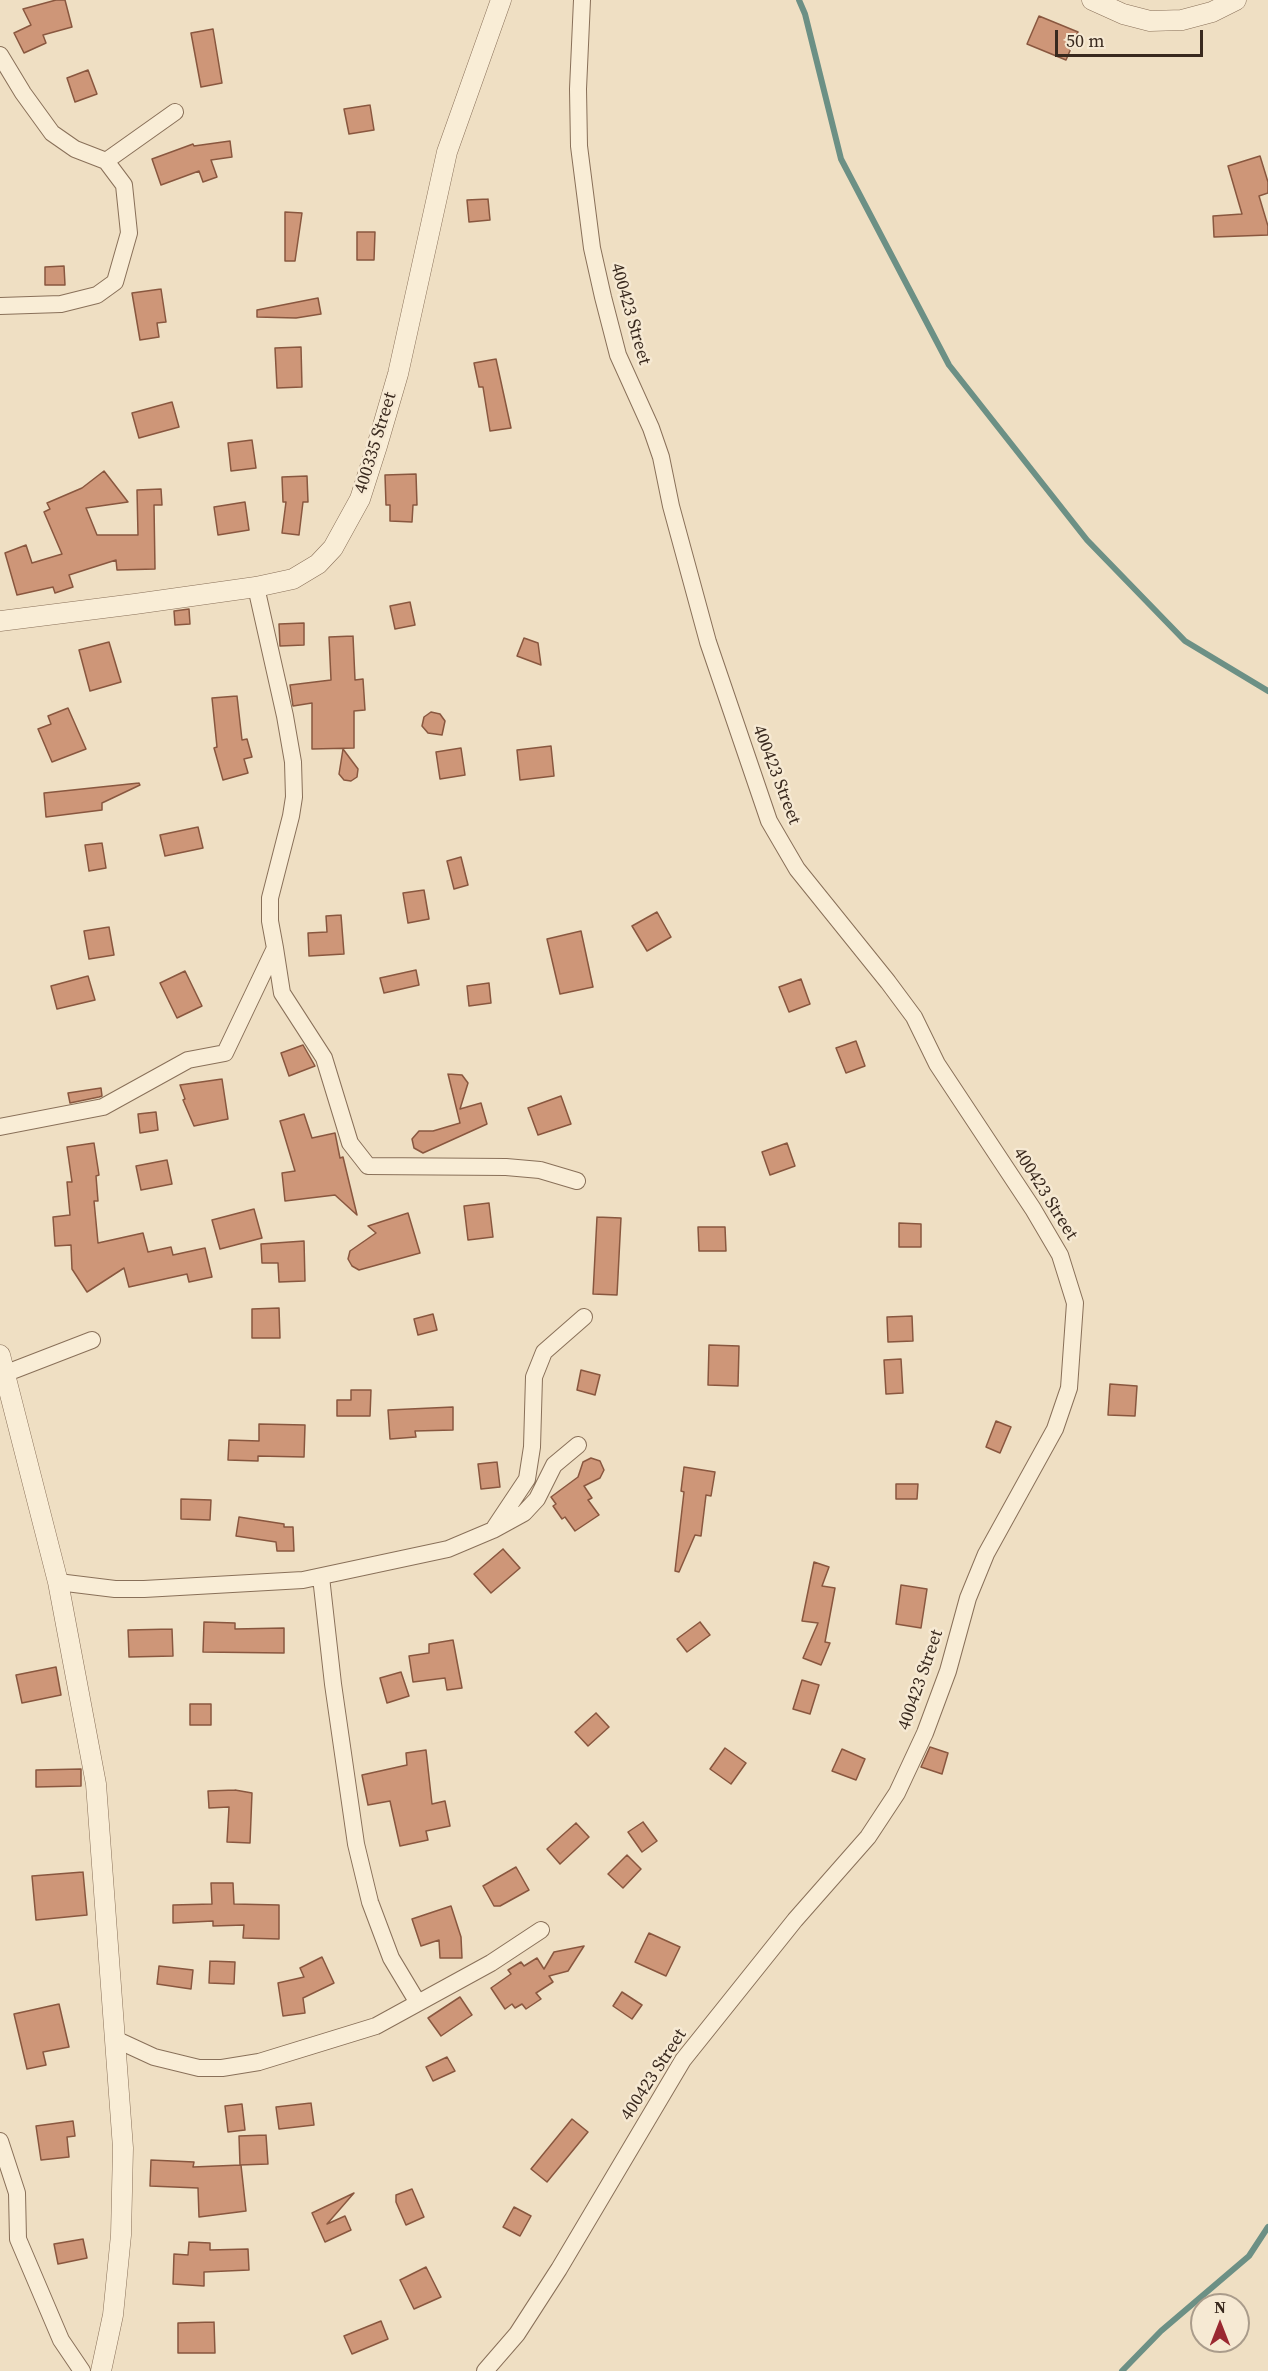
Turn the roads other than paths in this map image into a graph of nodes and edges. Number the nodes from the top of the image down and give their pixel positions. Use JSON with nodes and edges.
{"nodes":[{"id":1,"x":501,"y":0,"type":"edge"},
{"id":2,"x":582,"y":0,"type":"edge"},
{"id":3,"x":1092,"y":0,"type":"edge"},
{"id":4,"x":1236,"y":0,"type":"edge"},
{"id":5,"x":0,"y":55,"type":"edge"},
{"id":6,"x":176,"y":112,"type":"dead end"},
{"id":7,"x":106,"y":161,"type":"junction"},
{"id":8,"x":0,"y":306,"type":"edge"},
{"id":9,"x":256,"y":587,"type":"junction"},
{"id":10,"x":0,"y":621,"type":"edge"},
{"id":11,"x":274,"y":948,"type":"junction"},
{"id":12,"x":0,"y":1127,"type":"edge"},
{"id":13,"x":577,"y":1181,"type":"dead end"},
{"id":14,"x":584,"y":1317,"type":"dead end"},
{"id":15,"x":92,"y":1340,"type":"dead end"},
{"id":16,"x":0,"y":1355,"type":"edge"},
{"id":17,"x":4,"y":1374,"type":"junction"},
{"id":18,"x":578,"y":1445,"type":"dead end"},
{"id":19,"x":493,"y":1530,"type":"junction"},
{"id":20,"x":321,"y":1577,"type":"junction"},
{"id":21,"x":58,"y":1582,"type":"junction"},
{"id":22,"x":541,"y":1930,"type":"dead end"},
{"id":23,"x":418,"y":2003,"type":"junction"},
{"id":24,"x":115,"y":2039,"type":"junction"},
{"id":25,"x":0,"y":2141,"type":"edge"},
{"id":26,"x":82,"y":2371,"type":"edge"},
{"id":27,"x":101,"y":2371,"type":"edge"},
{"id":28,"x":485,"y":2371,"type":"edge"}],
"edges":[{"from":1,"to":9,"type":"street","name":"400335 Street"},
{"from":2,"to":28,"type":"street","name":"400423 Street"},
{"from":3,"to":4,"type":"street"},
{"from":5,"to":7,"type":"street"},
{"from":6,"to":7,"type":"street"},
{"from":7,"to":8,"type":"street"},
{"from":9,"to":10,"type":"street","name":"400335 Street"},
{"from":9,"to":11,"type":"street"},
{"from":11,"to":12,"type":"street"},
{"from":11,"to":13,"type":"street"},
{"from":14,"to":19,"type":"street"},
{"from":15,"to":17,"type":"street"},
{"from":16,"to":17,"type":"street"},
{"from":17,"to":21,"type":"street"},
{"from":18,"to":19,"type":"street"},
{"from":19,"to":20,"type":"street"},
{"from":20,"to":21,"type":"street"},
{"from":20,"to":23,"type":"street"},
{"from":21,"to":24,"type":"street"},
{"from":22,"to":23,"type":"street"},
{"from":23,"to":24,"type":"street"},
{"from":24,"to":27,"type":"street"},
{"from":25,"to":26,"type":"street"}]}
